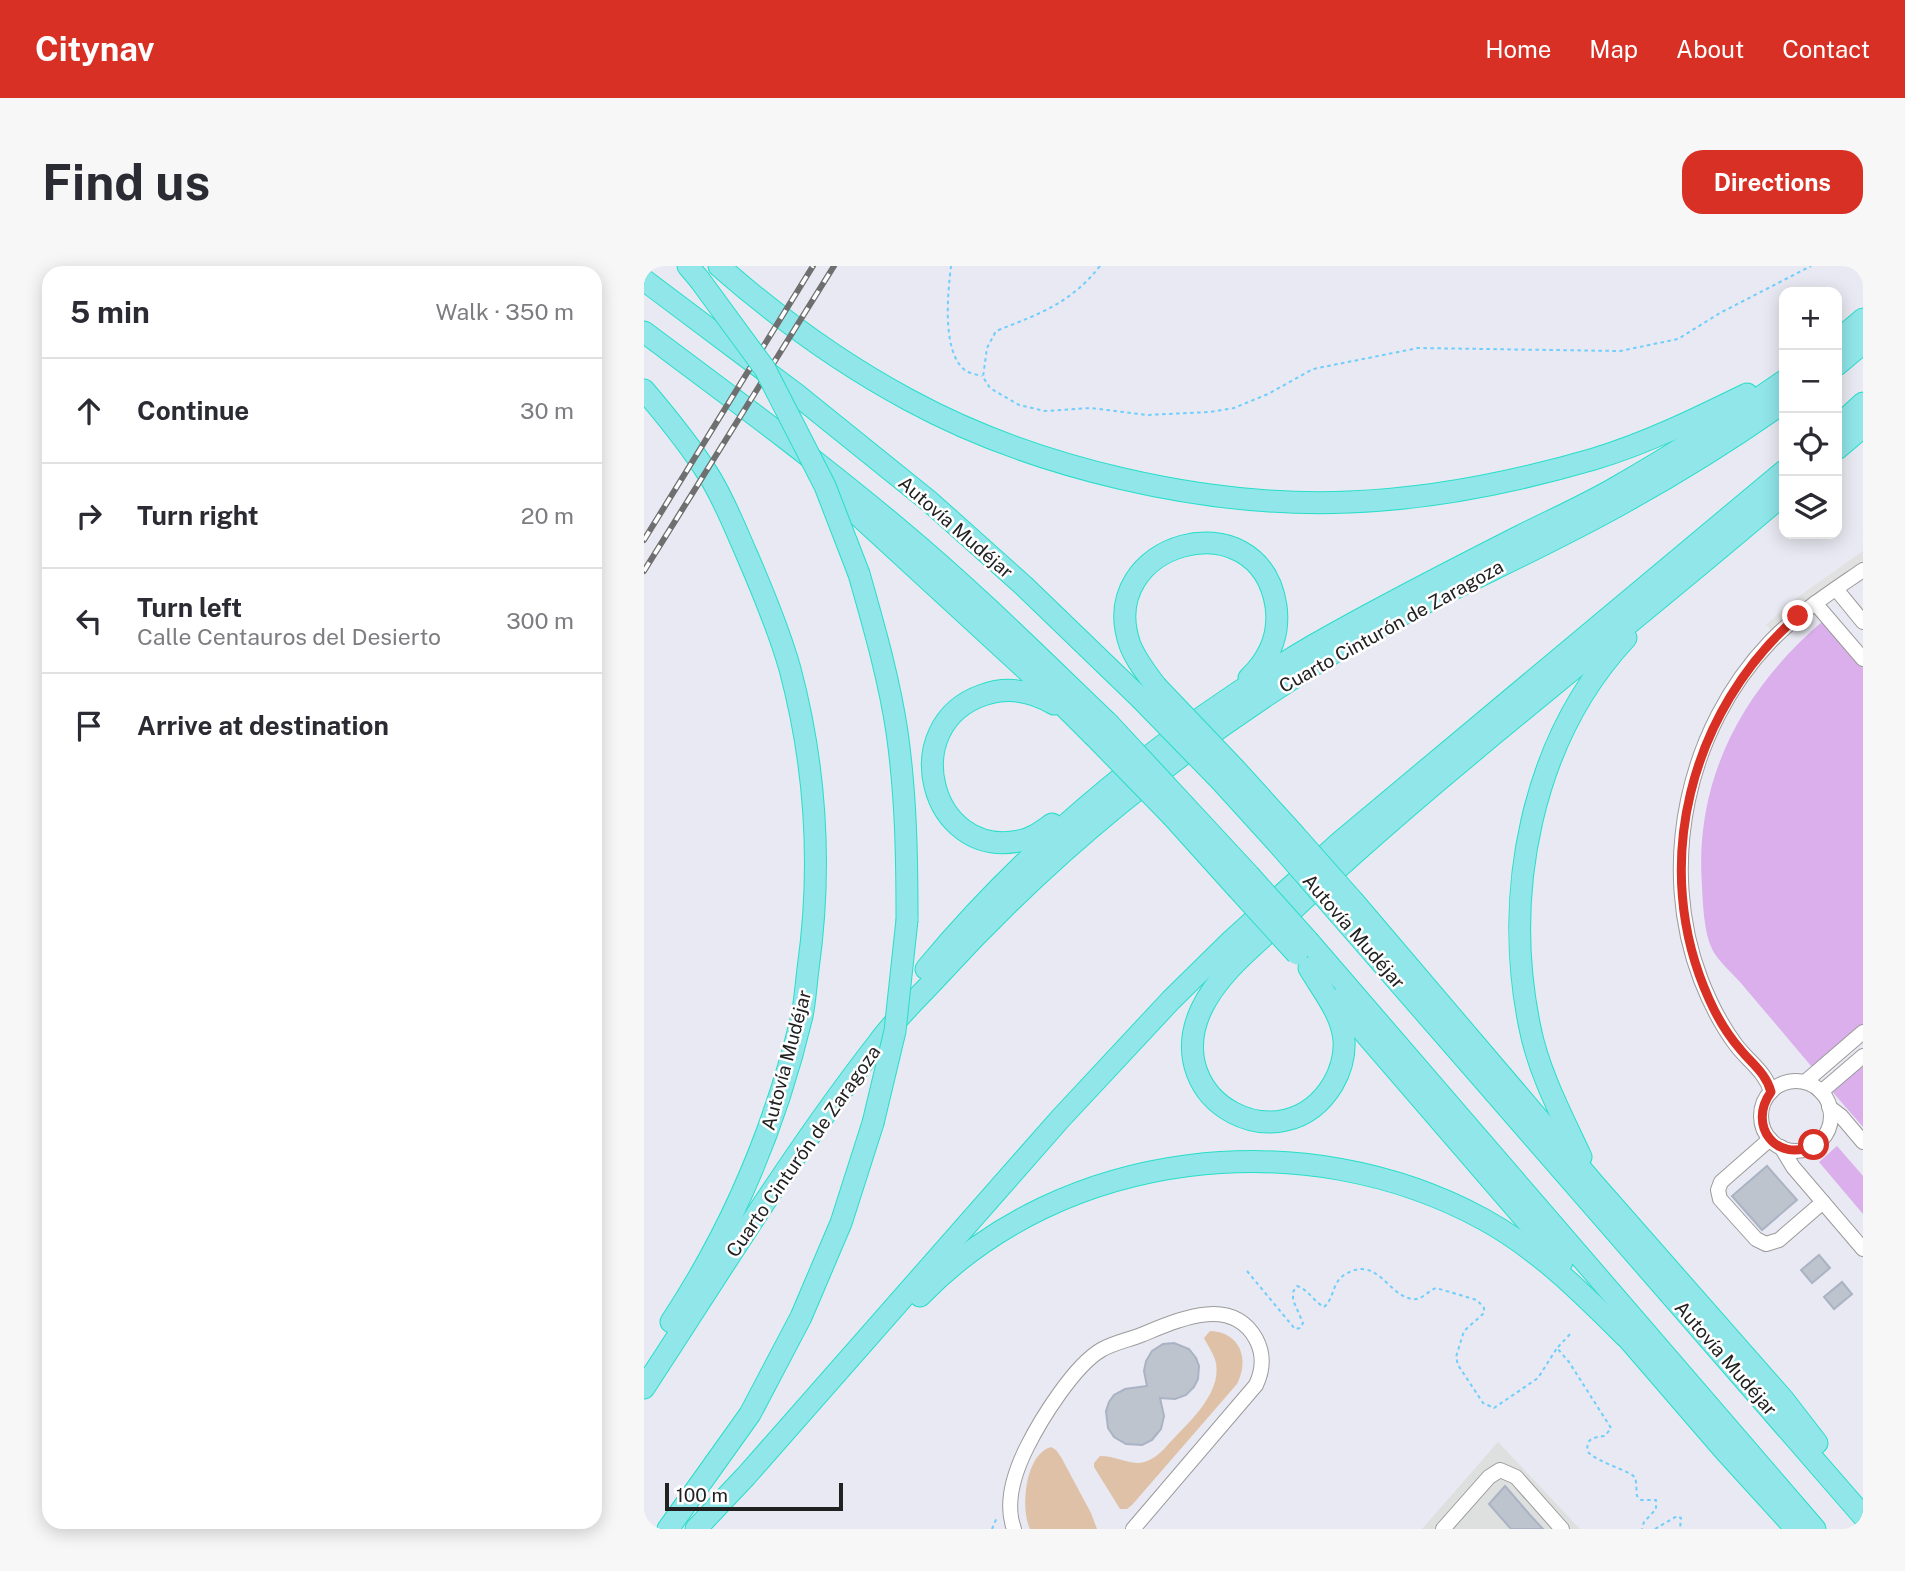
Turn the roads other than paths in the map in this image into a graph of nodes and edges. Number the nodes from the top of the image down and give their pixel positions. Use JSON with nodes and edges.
{"nodes":[{"id":1,"x":719,"y":266,"type":"edge"},
{"id":2,"x":694,"y":273,"type":"edge"},
{"id":3,"x":644,"y":280,"type":"edge"},
{"id":4,"x":1863,"y":316,"type":"edge"},
{"id":5,"x":1842,"y":330,"type":"edge"},
{"id":6,"x":644,"y":332,"type":"edge"},
{"id":7,"x":1842,"y":336,"type":"edge"},
{"id":8,"x":1863,"y":343,"type":"edge"},
{"id":9,"x":1842,"y":361,"type":"edge"},
{"id":10,"x":1779,"y":372,"type":"edge"},
{"id":11,"x":1779,"y":384,"type":"edge"},
{"id":12,"x":644,"y":390,"type":"edge"},
{"id":13,"x":1863,"y":404,"type":"edge"},
{"id":14,"x":1779,"y":406,"type":"edge"},
{"id":15,"x":1842,"y":423,"type":"edge"},
{"id":16,"x":1863,"y":427,"type":"edge"},
{"id":17,"x":776,"y":430,"type":"junction"},
{"id":18,"x":1842,"y":445,"type":"edge"},
{"id":19,"x":1779,"y":475,"type":"edge"},
{"id":20,"x":1779,"y":498,"type":"edge"},
{"id":21,"x":1863,"y":570,"type":"edge"},
{"id":22,"x":1674,"y":585,"type":"junction"},
{"id":23,"x":1836,"y":589,"type":"junction"},
{"id":24,"x":1815,"y":603,"type":"junction"},
{"id":25,"x":1863,"y":622,"type":"edge"},
{"id":26,"x":1863,"y":659,"type":"edge"},
{"id":27,"x":1148,"y":692,"type":"junction"},
{"id":28,"x":1224,"y":701,"type":"junction"},
{"id":29,"x":1077,"y":719,"type":"junction"},
{"id":30,"x":1100,"y":729,"type":"junction"},
{"id":31,"x":1107,"y":789,"type":"junction"},
{"id":32,"x":1347,"y":908,"type":"junction"},
{"id":33,"x":1305,"y":955,"type":"junction"},
{"id":34,"x":1863,"y":1032,"type":"edge"},
{"id":35,"x":1863,"y":1056,"type":"edge"},
{"id":36,"x":1805,"y":1082,"type":"junction"},
{"id":37,"x":1771,"y":1092,"type":"junction"},
{"id":38,"x":1821,"y":1092,"type":"junction"},
{"id":39,"x":1829,"y":1107,"type":"junction"},
{"id":40,"x":1863,"y":1142,"type":"edge"},
{"id":41,"x":1775,"y":1143,"type":"junction"},
{"id":42,"x":802,"y":1147,"type":"junction"},
{"id":43,"x":1594,"y":1184,"type":"junction"},
{"id":44,"x":1823,"y":1202,"type":"junction"},
{"id":45,"x":1863,"y":1249,"type":"edge"},
{"id":46,"x":1625,"y":1336,"type":"junction"},
{"id":47,"x":644,"y":1362,"type":"edge"},
{"id":48,"x":644,"y":1388,"type":"edge"},
{"id":49,"x":746,"y":1476,"type":"junction"},
{"id":50,"x":1863,"y":1502,"type":"edge"},
{"id":51,"x":1863,"y":1516,"type":"edge"},
{"id":52,"x":668,"y":1529,"type":"edge"},
{"id":53,"x":696,"y":1529,"type":"edge"},
{"id":54,"x":1014,"y":1529,"type":"edge"},
{"id":55,"x":1133,"y":1529,"type":"edge"},
{"id":56,"x":1443,"y":1529,"type":"edge"},
{"id":57,"x":1562,"y":1529,"type":"edge"},
{"id":58,"x":1796,"y":1529,"type":"edge"},
{"id":59,"x":1815,"y":1529,"type":"edge"}],
"edges":[{"from":1,"to":10,"type":"highway"},
{"from":2,"to":52,"type":"highway","bridge":true},
{"from":3,"to":27,"type":"highway","name":"Autovía Mudéjar"},
{"from":4,"to":5,"type":"highway"},
{"from":4,"to":7,"type":"highway"},
{"from":6,"to":17,"type":"highway","name":"Autovía Mudéjar"},
{"from":8,"to":9,"type":"highway"},
{"from":11,"to":28,"type":"highway"},
{"from":12,"to":47,"type":"highway","name":"Autovía Mudéjar"},
{"from":13,"to":15,"type":"highway"},
{"from":14,"to":42,"type":"highway","name":"Cuarto Cinturón de Zaragoza"},
{"from":16,"to":18,"type":"highway"},
{"from":17,"to":29,"type":"highway"},
{"from":17,"to":30,"type":"highway","name":"Autovía Mudéjar"},
{"from":19,"to":49,"type":"highway"},
{"from":20,"to":22,"type":"highway"},
{"from":21,"to":23,"type":"street"},
{"from":22,"to":33,"type":"highway"},
{"from":22,"to":43,"type":"highway"},
{"from":23,"to":24,"type":"street"},
{"from":23,"to":25,"type":"street"},
{"from":24,"to":26,"type":"street"},
{"from":24,"to":37,"type":"street"},
{"from":27,"to":28,"type":"highway"},
{"from":27,"to":32,"type":"highway","name":"Autovía Mudéjar","bridge":true},
{"from":28,"to":31,"type":"highway"},
{"from":29,"to":30,"type":"highway"},
{"from":29,"to":31,"type":"highway"},
{"from":30,"to":33,"type":"highway","name":"Autovía Mudéjar","bridge":true},
{"from":31,"to":42,"type":"highway"},
{"from":32,"to":43,"type":"highway"},
{"from":32,"to":51,"type":"highway","name":"Autovía Mudéjar"},
{"from":33,"to":46,"type":"highway"},
{"from":33,"to":59,"type":"highway","name":"Autovía Mudéjar"},
{"from":34,"to":36,"type":"street"},
{"from":35,"to":38,"type":"street"},
{"from":36,"to":37,"type":"street"},
{"from":36,"to":38,"type":"street"},
{"from":37,"to":41,"type":"street"},
{"from":38,"to":39,"type":"street"},
{"from":39,"to":40,"type":"street"},
{"from":39,"to":41,"type":"street"},
{"from":41,"to":44,"type":"street"},
{"from":41,"to":44,"type":"street"},
{"from":42,"to":48,"type":"highway","name":"Cuarto Cinturón de Zaragoza"},
{"from":43,"to":50,"type":"highway"},
{"from":44,"to":45,"type":"street"},
{"from":46,"to":49,"type":"highway"},
{"from":46,"to":58,"type":"highway"},
{"from":49,"to":53,"type":"highway"},
{"from":54,"to":55,"type":"street"},
{"from":56,"to":57,"type":"street"}]}
